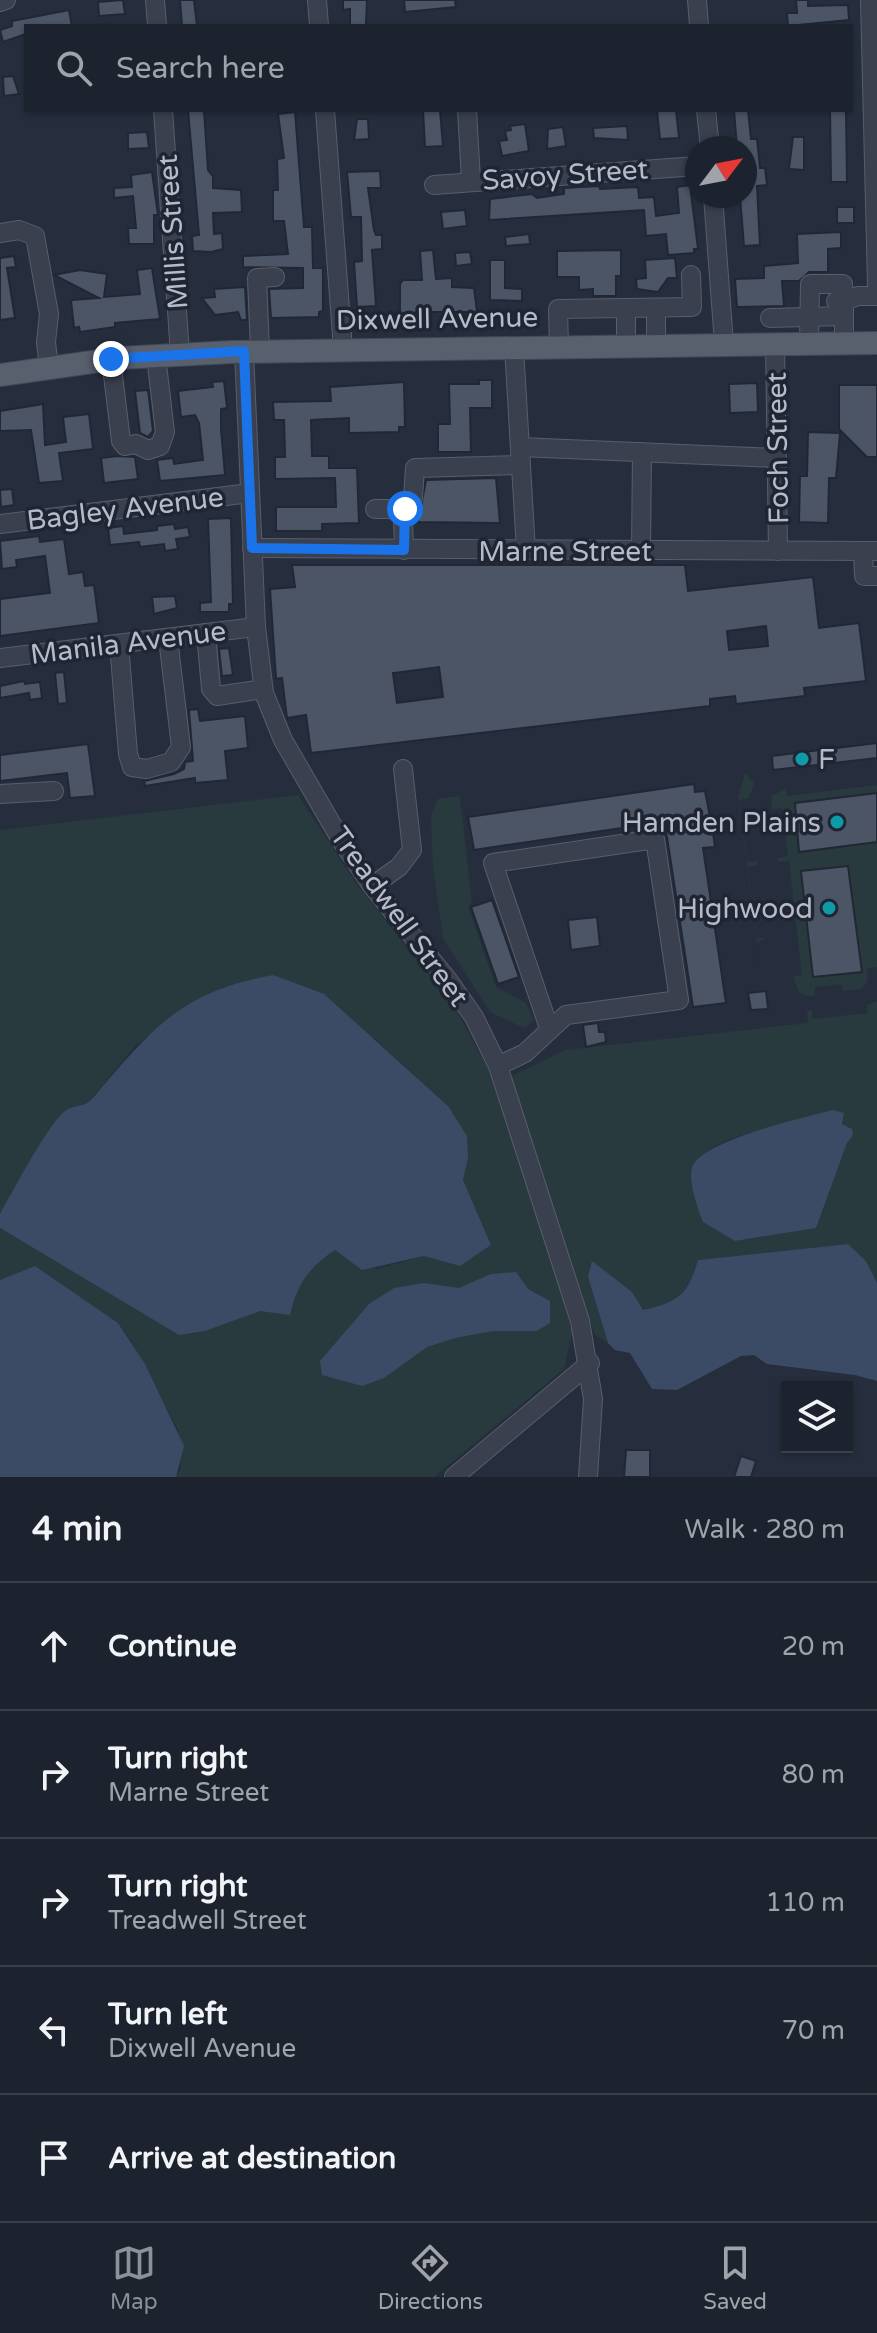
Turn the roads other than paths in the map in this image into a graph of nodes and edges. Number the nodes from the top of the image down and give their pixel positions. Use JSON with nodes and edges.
{"nodes":[{"id":1,"x":6,"y":0,"type":"edge"},
{"id":2,"x":155,"y":0,"type":"edge"},
{"id":3,"x":317,"y":0,"type":"edge"},
{"id":4,"x":697,"y":0,"type":"edge"},
{"id":5,"x":870,"y":0,"type":"edge"},
{"id":6,"x":0,"y":2,"type":"edge"},
{"id":7,"x":157,"y":24,"type":"edge"},
{"id":8,"x":319,"y":24,"type":"edge"},
{"id":9,"x":699,"y":24,"type":"edge"},
{"id":10,"x":163,"y":112,"type":"edge"},
{"id":11,"x":325,"y":112,"type":"edge"},
{"id":12,"x":467,"y":112,"type":"edge"},
{"id":13,"x":706,"y":112,"type":"edge"},
{"id":14,"x":709,"y":136,"type":"edge"},
{"id":15,"x":685,"y":167,"type":"edge"},
{"id":16,"x":471,"y":180,"type":"junction"},
{"id":17,"x":434,"y":185,"type":"dead end"},
{"id":18,"x":714,"y":208,"type":"edge"},
{"id":19,"x":0,"y":233,"type":"edge"},
{"id":20,"x":877,"y":261,"type":"edge"},
{"id":21,"x":691,"y":275,"type":"dead end"},
{"id":22,"x":877,"y":275,"type":"edge"},
{"id":23,"x":275,"y":277,"type":"dead end"},
{"id":24,"x":877,"y":286,"type":"edge"},
{"id":25,"x":877,"y":296,"type":"edge"},
{"id":26,"x":827,"y":306,"type":"junction"},
{"id":27,"x":626,"y":308,"type":"junction"},
{"id":28,"x":656,"y":308,"type":"junction"},
{"id":29,"x":770,"y":318,"type":"dead end"},
{"id":30,"x":844,"y":343,"type":"junction"},
{"id":31,"x":877,"y":343,"type":"edge"},
{"id":32,"x":724,"y":344,"type":"junction"},
{"id":33,"x":775,"y":344,"type":"junction"},
{"id":34,"x":809,"y":344,"type":"junction"},
{"id":35,"x":656,"y":345,"type":"junction"},
{"id":36,"x":626,"y":346,"type":"junction"},
{"id":37,"x":514,"y":347,"type":"junction"},
{"id":38,"x":559,"y":347,"type":"junction"},
{"id":39,"x":343,"y":349,"type":"junction"},
{"id":40,"x":252,"y":351,"type":"junction"},
{"id":41,"x":180,"y":354,"type":"junction"},
{"id":42,"x":156,"y":356,"type":"junction"},
{"id":43,"x":111,"y":359,"type":"junction"},
{"id":44,"x":49,"y":368,"type":"junction"},
{"id":45,"x":0,"y":375,"type":"edge"},
{"id":46,"x":642,"y":452,"type":"junction"},
{"id":47,"x":521,"y":456,"type":"junction"},
{"id":48,"x":777,"y":458,"type":"junction"},
{"id":49,"x":250,"y":493,"type":"junction"},
{"id":50,"x":375,"y":509,"type":"dead end"},
{"id":51,"x":405,"y":509,"type":"junction"},
{"id":52,"x":0,"y":524,"type":"edge"},
{"id":53,"x":252,"y":548,"type":"junction"},
{"id":54,"x":404,"y":550,"type":"junction"},
{"id":55,"x":526,"y":551,"type":"junction"},
{"id":56,"x":641,"y":551,"type":"junction"},
{"id":57,"x":778,"y":551,"type":"junction"},
{"id":58,"x":870,"y":551,"type":"edge"},
{"id":59,"x":877,"y":576,"type":"edge"},
{"id":60,"x":256,"y":627,"type":"junction"},
{"id":61,"x":206,"y":633,"type":"junction"},
{"id":62,"x":168,"y":638,"type":"junction"},
{"id":63,"x":119,"y":644,"type":"junction"},
{"id":64,"x":0,"y":658,"type":"edge"},
{"id":65,"x":263,"y":689,"type":"junction"},
{"id":66,"x":403,"y":769,"type":"dead end"},
{"id":67,"x":54,"y":791,"type":"dead end"},
{"id":68,"x":0,"y":794,"type":"edge"},
{"id":69,"x":372,"y":886,"type":"junction"},
{"id":70,"x":549,"y":1028,"type":"junction"},
{"id":71,"x":498,"y":1066,"type":"junction"},
{"id":72,"x":590,"y":1363,"type":"junction"},
{"id":73,"x":454,"y":1477,"type":"edge"},
{"id":74,"x":588,"y":1477,"type":"edge"}],
"edges":[{"from":1,"to":6,"type":"street"},
{"from":2,"to":7,"type":"street"},
{"from":3,"to":8,"type":"street"},
{"from":4,"to":9,"type":"street"},
{"from":5,"to":20,"type":"street"},
{"from":10,"to":41,"type":"street","name":"Millis Street"},
{"from":11,"to":39,"type":"street"},
{"from":12,"to":16,"type":"street"},
{"from":13,"to":14,"type":"street"},
{"from":15,"to":16,"type":"street","name":"Savoy Street"},
{"from":16,"to":17,"type":"street","name":"Savoy Street"},
{"from":18,"to":32,"type":"street"},
{"from":19,"to":44,"type":"street"},
{"from":20,"to":22,"type":"street"},
{"from":21,"to":28,"type":"street"},
{"from":22,"to":24,"type":"street"},
{"from":23,"to":40,"type":"street","name":"Treadwell Street"},
{"from":25,"to":26,"type":"street"},
{"from":26,"to":29,"type":"street"},
{"from":26,"to":30,"type":"street"},
{"from":26,"to":34,"type":"street"},
{"from":27,"to":28,"type":"street"},
{"from":27,"to":36,"type":"street"},
{"from":27,"to":38,"type":"street"},
{"from":28,"to":35,"type":"street"},
{"from":30,"to":31,"type":"main road","name":"Dixwell Avenue"},
{"from":30,"to":34,"type":"main road","name":"Dixwell Avenue"},
{"from":32,"to":33,"type":"main road","name":"Dixwell Avenue"},
{"from":32,"to":35,"type":"main road","name":"Dixwell Avenue"},
{"from":33,"to":34,"type":"main road","name":"Dixwell Avenue"},
{"from":33,"to":48,"type":"street","name":"Foch Street"},
{"from":35,"to":36,"type":"main road","name":"Dixwell Avenue"},
{"from":36,"to":38,"type":"main road","name":"Dixwell Avenue"},
{"from":37,"to":38,"type":"main road","name":"Dixwell Avenue"},
{"from":37,"to":39,"type":"main road","name":"Dixwell Avenue"},
{"from":37,"to":47,"type":"street"},
{"from":39,"to":40,"type":"main road","name":"Dixwell Avenue"},
{"from":40,"to":41,"type":"main road","name":"Dixwell Avenue"},
{"from":40,"to":49,"type":"street","name":"Treadwell Street"},
{"from":41,"to":42,"type":"main road","name":"Dixwell Avenue"},
{"from":42,"to":43,"type":"main road","name":"Dixwell Avenue"},
{"from":42,"to":43,"type":"street"},
{"from":43,"to":44,"type":"main road","name":"Dixwell Avenue"},
{"from":44,"to":45,"type":"main road","name":"Dixwell Avenue"},
{"from":46,"to":47,"type":"street"},
{"from":46,"to":48,"type":"street"},
{"from":46,"to":56,"type":"street"},
{"from":47,"to":51,"type":"street"},
{"from":47,"to":55,"type":"street"},
{"from":48,"to":57,"type":"street","name":"Foch Street"},
{"from":49,"to":52,"type":"street","name":"Bagley Avenue"},
{"from":49,"to":53,"type":"street","name":"Treadwell Street"},
{"from":50,"to":51,"type":"street"},
{"from":51,"to":54,"type":"street"},
{"from":53,"to":54,"type":"street","name":"Marne Street"},
{"from":53,"to":60,"type":"street","name":"Treadwell Street"},
{"from":54,"to":55,"type":"street","name":"Marne Street"},
{"from":55,"to":56,"type":"street","name":"Marne Street"},
{"from":56,"to":57,"type":"street","name":"Marne Street"},
{"from":57,"to":58,"type":"street","name":"Marne Street"},
{"from":58,"to":59,"type":"street"},
{"from":60,"to":61,"type":"street","name":"Manila Avenue"},
{"from":60,"to":65,"type":"street","name":"Treadwell Street"},
{"from":61,"to":62,"type":"street","name":"Manila Avenue"},
{"from":61,"to":65,"type":"street"},
{"from":62,"to":63,"type":"street","name":"Manila Avenue"},
{"from":62,"to":63,"type":"street"},
{"from":63,"to":64,"type":"street","name":"Manila Avenue"},
{"from":65,"to":69,"type":"street","name":"Treadwell Street"},
{"from":66,"to":69,"type":"street"},
{"from":67,"to":68,"type":"street"},
{"from":69,"to":71,"type":"street","name":"Treadwell Street"},
{"from":70,"to":70,"type":"street"},
{"from":70,"to":71,"type":"street"},
{"from":71,"to":72,"type":"street","name":"Treadwell Street"},
{"from":72,"to":73,"type":"street"},
{"from":72,"to":74,"type":"street","name":"Treadwell Street"}]}
